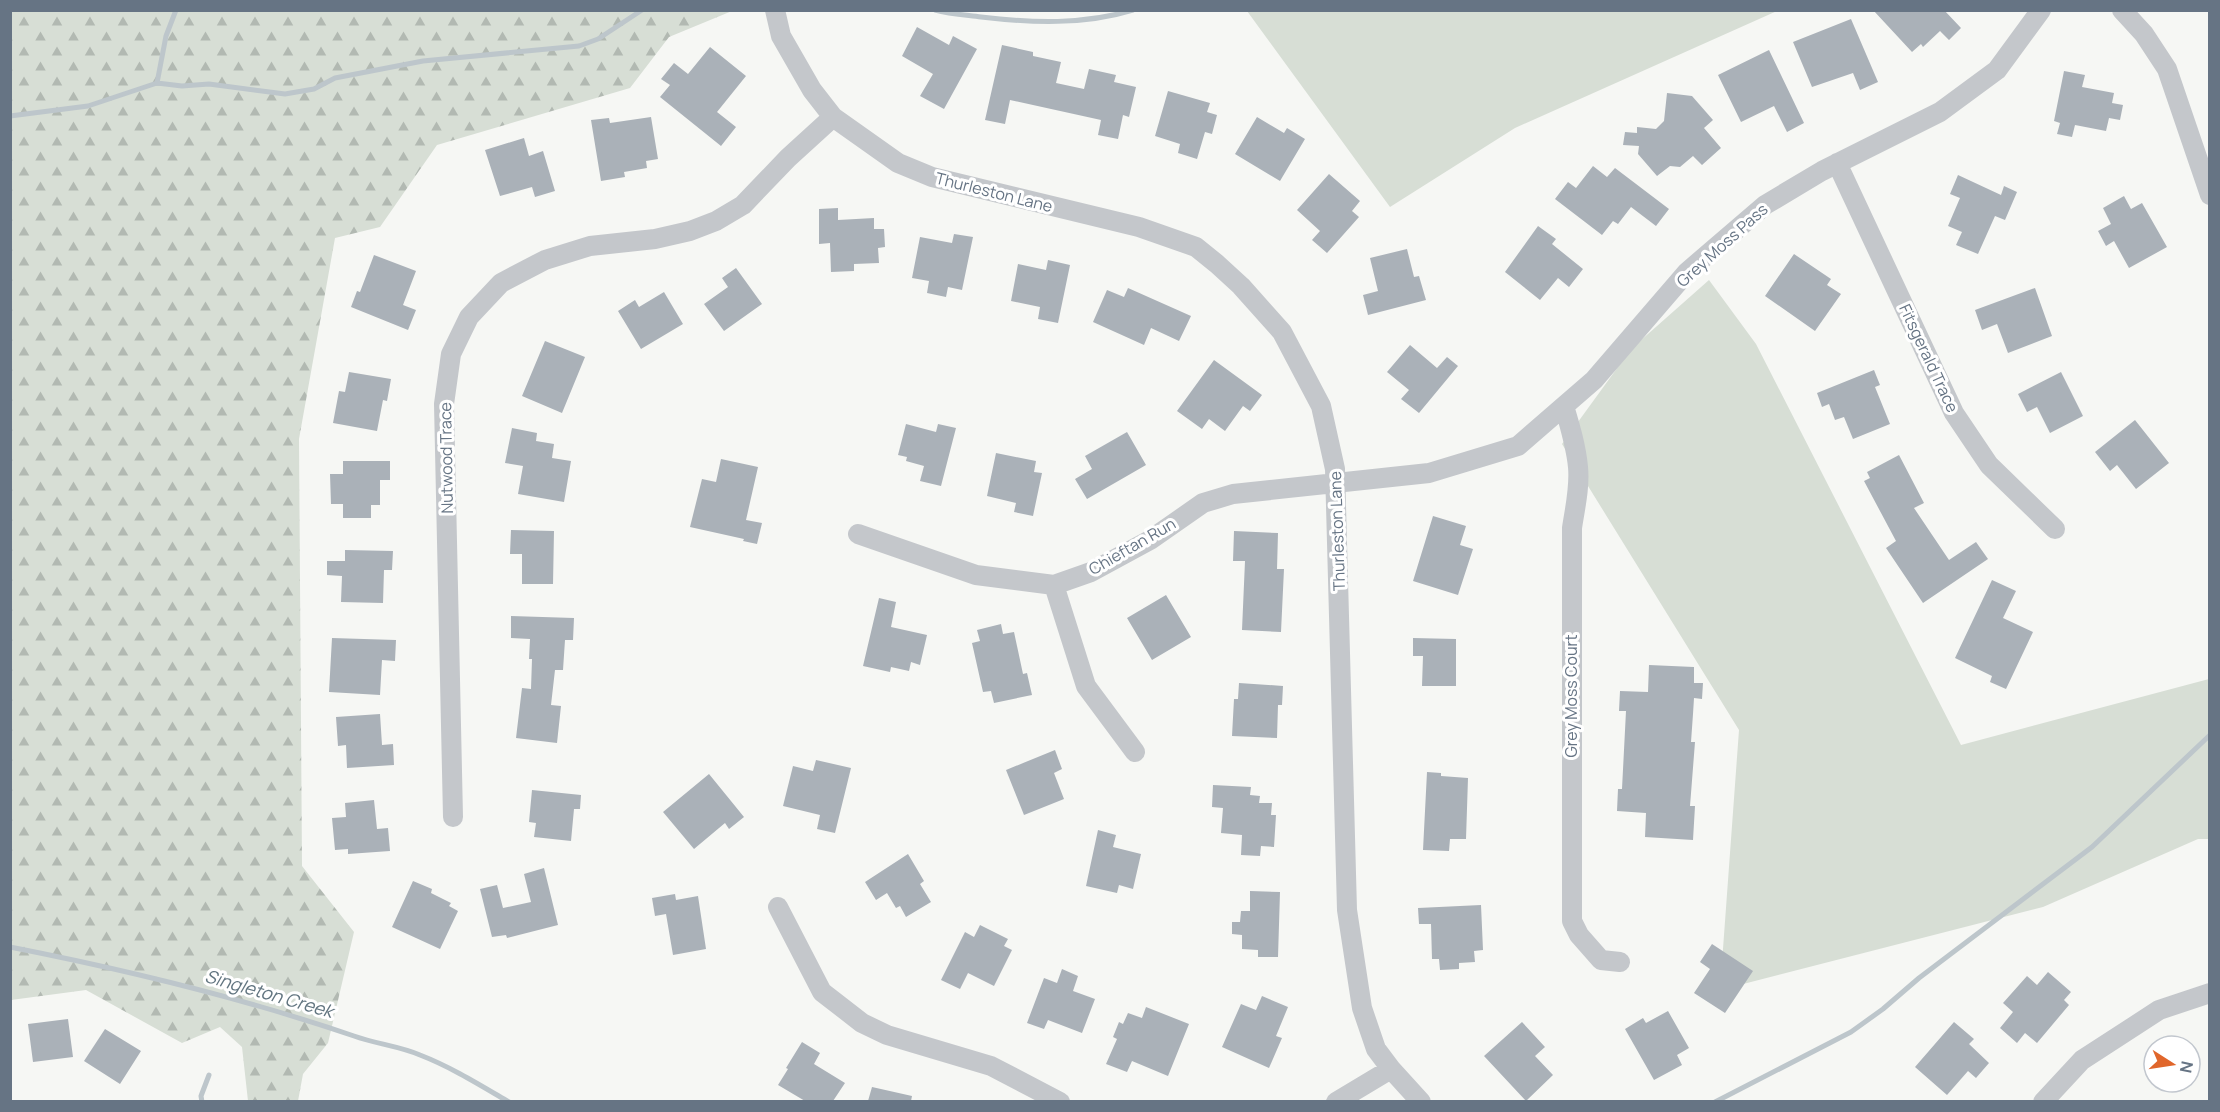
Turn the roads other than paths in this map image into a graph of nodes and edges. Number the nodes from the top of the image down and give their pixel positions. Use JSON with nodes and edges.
{"nodes":[{"id":1,"x":775,"y":10,"type":"edge"},
{"id":2,"x":2041,"y":10,"type":"edge"},
{"id":3,"x":2122,"y":10,"type":"edge"},
{"id":4,"x":833,"y":117,"type":"junction"},
{"id":5,"x":1837,"y":163,"type":"junction"},
{"id":6,"x":2210,"y":195,"type":"edge"},
{"id":7,"x":1564,"y":406,"type":"junction"},
{"id":8,"x":1337,"y":484,"type":"junction"},
{"id":9,"x":2055,"y":529,"type":"dead end"},
{"id":10,"x":858,"y":534,"type":"dead end"},
{"id":11,"x":1054,"y":585,"type":"junction"},
{"id":12,"x":1136,"y":752,"type":"dead end"},
{"id":13,"x":453,"y":818,"type":"dead end"},
{"id":14,"x":778,"y":908,"type":"dead end"},
{"id":15,"x":1620,"y":962,"type":"dead end"},
{"id":16,"x":2210,"y":993,"type":"edge"},
{"id":17,"x":1391,"y":1070,"type":"junction"},
{"id":18,"x":1060,"y":1101,"type":"edge"},
{"id":19,"x":1336,"y":1101,"type":"edge"},
{"id":20,"x":1421,"y":1101,"type":"edge"},
{"id":21,"x":2043,"y":1101,"type":"edge"}],
"edges":[{"from":1,"to":4,"type":"street","name":"Thurleston Lane"},
{"from":2,"to":5,"type":"street","name":"Grey Moss Pass"},
{"from":3,"to":6,"type":"street"},
{"from":4,"to":8,"type":"street","name":"Thurleston Lane"},
{"from":4,"to":13,"type":"street","name":"Nutwood Trace"},
{"from":5,"to":7,"type":"street","name":"Grey Moss Pass"},
{"from":5,"to":9,"type":"street","name":"Fitsgerald Trace"},
{"from":7,"to":8,"type":"street","name":"Grey Moss Pass"},
{"from":7,"to":15,"type":"street","name":"Grey Moss Court"},
{"from":8,"to":11,"type":"street","name":"Chieftan Run"},
{"from":8,"to":17,"type":"street","name":"Thurleston Lane"},
{"from":10,"to":11,"type":"street","name":"Chieftan Run"},
{"from":11,"to":12,"type":"street"},
{"from":14,"to":18,"type":"street"},
{"from":16,"to":21,"type":"street"},
{"from":17,"to":19,"type":"street"},
{"from":17,"to":20,"type":"street","name":"Thurleston Lane"}]}
